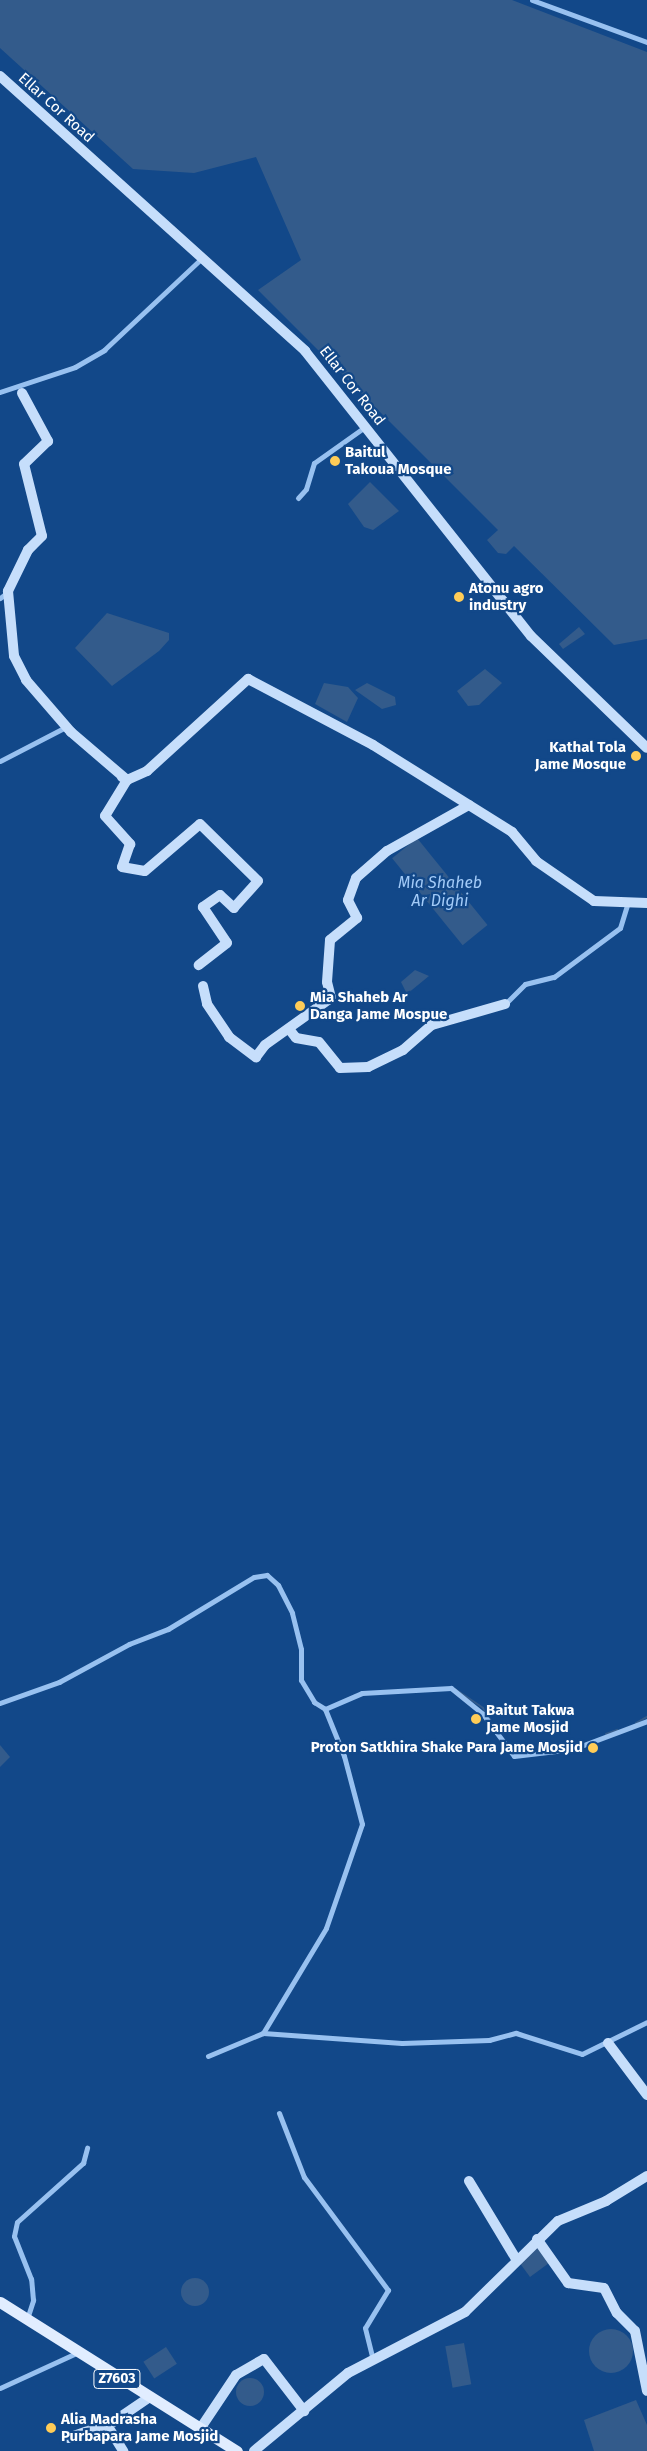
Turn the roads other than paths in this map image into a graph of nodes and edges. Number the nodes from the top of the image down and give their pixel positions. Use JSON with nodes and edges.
{"nodes":[{"id":1,"x":532,"y":0,"type":"edge"},
{"id":2,"x":647,"y":42,"type":"edge"},
{"id":3,"x":0,"y":76,"type":"edge"},
{"id":4,"x":204,"y":256,"type":"junction"},
{"id":5,"x":0,"y":392,"type":"edge"},
{"id":6,"x":22,"y":394,"type":"dead end"},
{"id":7,"x":366,"y":426,"type":"junction"},
{"id":8,"x":298,"y":498,"type":"dead end"},
{"id":9,"x":4,"y":595,"type":"edge"},
{"id":10,"x":65,"y":728,"type":"junction"},
{"id":11,"x":647,"y":748,"type":"edge"},
{"id":12,"x":0,"y":761,"type":"edge"},
{"id":13,"x":127,"y":780,"type":"junction"},
{"id":14,"x":470,"y":805,"type":"junction"},
{"id":15,"x":628,"y":901,"type":"junction"},
{"id":16,"x":647,"y":903,"type":"edge"},
{"id":17,"x":199,"y":965,"type":"dead end"},
{"id":18,"x":203,"y":986,"type":"dead end"},
{"id":19,"x":506,"y":1004,"type":"joint"},
{"id":20,"x":289,"y":1029,"type":"junction"},
{"id":21,"x":0,"y":1703,"type":"edge"},
{"id":22,"x":325,"y":1709,"type":"junction"},
{"id":23,"x":647,"y":1721,"type":"edge"},
{"id":24,"x":647,"y":2022,"type":"edge"},
{"id":25,"x":263,"y":2033,"type":"junction"},
{"id":26,"x":608,"y":2043,"type":"junction"},
{"id":27,"x":208,"y":2056,"type":"dead end"},
{"id":28,"x":647,"y":2095,"type":"edge"},
{"id":29,"x":280,"y":2113,"type":"dead end"},
{"id":30,"x":87,"y":2148,"type":"dead end"},
{"id":31,"x":647,"y":2176,"type":"edge"},
{"id":32,"x":469,"y":2181,"type":"dead end"},
{"id":33,"x":536,"y":2239,"type":"junction"},
{"id":34,"x":516,"y":2259,"type":"junction"},
{"id":35,"x":0,"y":2302,"type":"edge"},
{"id":36,"x":27,"y":2320,"type":"junction"},
{"id":37,"x":76,"y":2353,"type":"junction"},
{"id":38,"x":373,"y":2359,"type":"junction"},
{"id":39,"x":0,"y":2388,"type":"edge"},
{"id":40,"x":647,"y":2391,"type":"edge"},
{"id":41,"x":148,"y":2398,"type":"junction"},
{"id":42,"x":304,"y":2411,"type":"junction"},
{"id":43,"x":107,"y":2425,"type":"junction"},
{"id":44,"x":200,"y":2429,"type":"junction"},
{"id":45,"x":68,"y":2438,"type":"dead end"},
{"id":46,"x":123,"y":2451,"type":"edge"},
{"id":47,"x":237,"y":2451,"type":"edge"},
{"id":48,"x":254,"y":2451,"type":"edge"}],
"edges":[{"from":1,"to":2,"type":"street"},
{"from":3,"to":4,"type":"street","name":"Ellar Cor Road"},
{"from":4,"to":5,"type":"street"},
{"from":4,"to":7,"type":"street","name":"Ellar Cor Road"},
{"from":6,"to":9,"type":"street"},
{"from":7,"to":8,"type":"street"},
{"from":7,"to":11,"type":"street","name":"Ellar Cor Road"},
{"from":9,"to":10,"type":"street"},
{"from":10,"to":12,"type":"street"},
{"from":10,"to":13,"type":"street"},
{"from":13,"to":14,"type":"street"},
{"from":13,"to":17,"type":"street"},
{"from":14,"to":15,"type":"street"},
{"from":14,"to":20,"type":"street"},
{"from":15,"to":16,"type":"street"},
{"from":15,"to":19,"type":"street"},
{"from":18,"to":20,"type":"street"},
{"from":19,"to":20,"type":"street"},
{"from":21,"to":22,"type":"street"},
{"from":22,"to":23,"type":"street"},
{"from":22,"to":25,"type":"street"},
{"from":24,"to":26,"type":"street"},
{"from":25,"to":26,"type":"street"},
{"from":25,"to":27,"type":"street"},
{"from":26,"to":28,"type":"street"},
{"from":29,"to":38,"type":"street"},
{"from":30,"to":36,"type":"street"},
{"from":31,"to":33,"type":"street"},
{"from":32,"to":34,"type":"street"},
{"from":33,"to":34,"type":"street"},
{"from":33,"to":40,"type":"street"},
{"from":34,"to":38,"type":"street"},
{"from":35,"to":36,"type":"main road","number":"Z7603"},
{"from":36,"to":37,"type":"main road","number":"Z7603"},
{"from":37,"to":39,"type":"street"},
{"from":37,"to":41,"type":"main road","number":"Z7603"},
{"from":38,"to":42,"type":"street"},
{"from":41,"to":43,"type":"street"},
{"from":41,"to":44,"type":"main road","number":"Z7603"},
{"from":42,"to":44,"type":"street"},
{"from":42,"to":48,"type":"street"},
{"from":43,"to":45,"type":"street"},
{"from":43,"to":46,"type":"street"},
{"from":44,"to":47,"type":"main road","number":"Z7603"}]}
